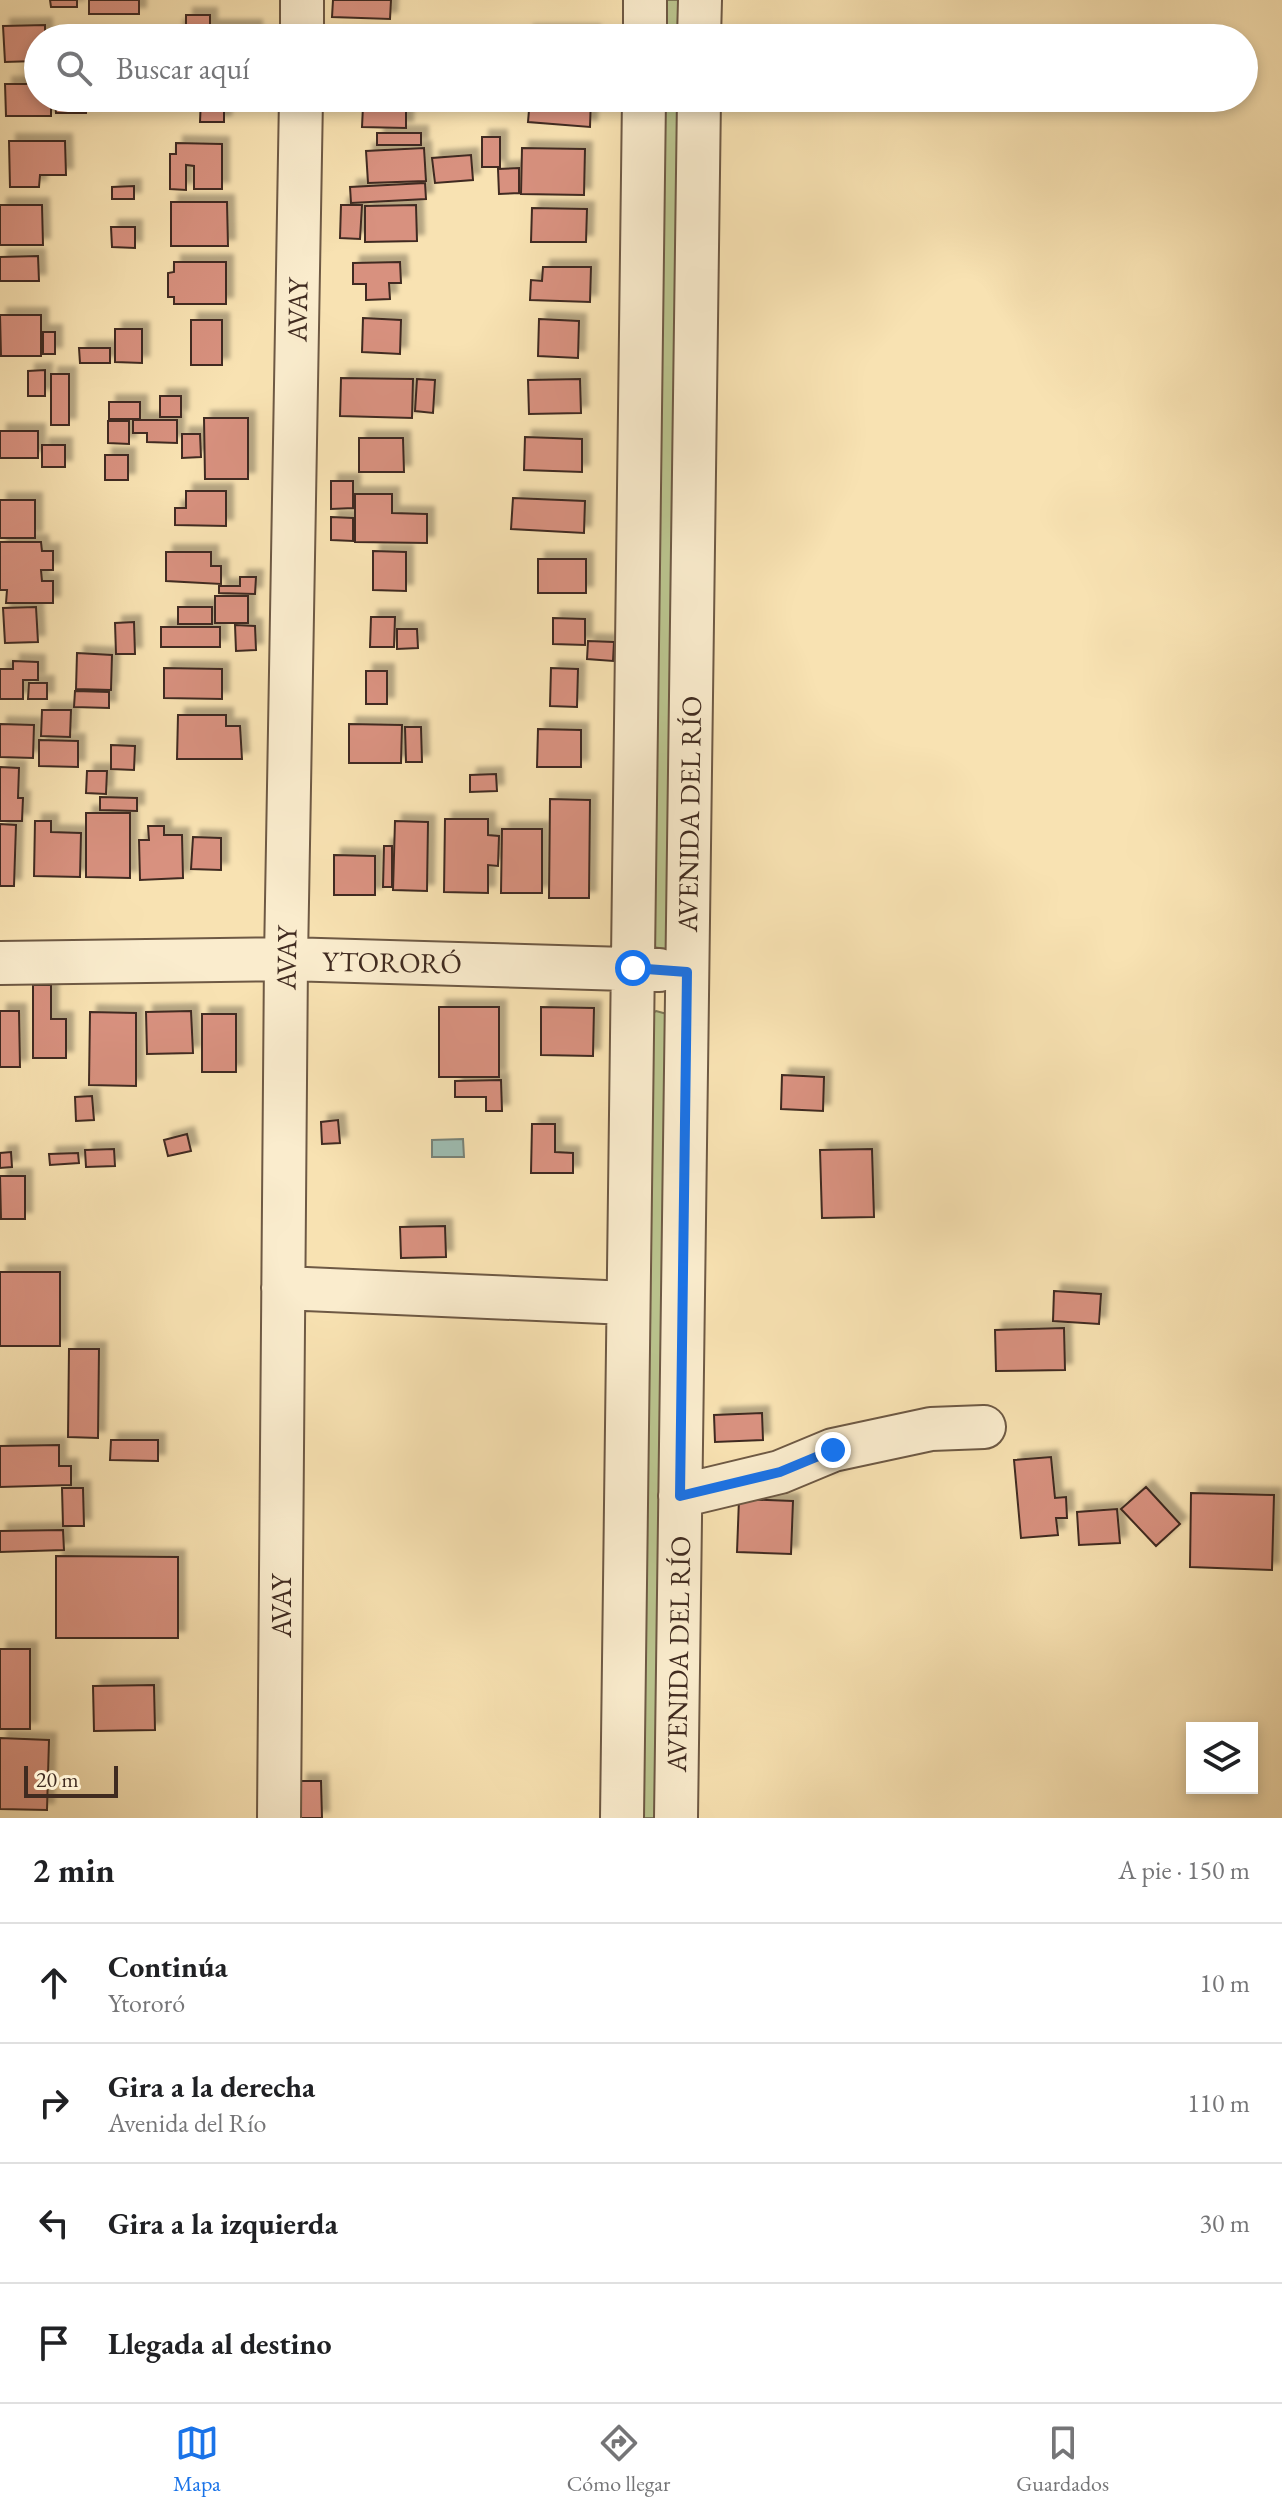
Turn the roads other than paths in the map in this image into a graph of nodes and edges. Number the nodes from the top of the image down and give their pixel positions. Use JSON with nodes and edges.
{"nodes":[{"id":1,"x":302,"y":0,"type":"edge"},
{"id":2,"x":645,"y":0,"type":"edge"},
{"id":3,"x":700,"y":0,"type":"edge"},
{"id":4,"x":302,"y":24,"type":"edge"},
{"id":5,"x":645,"y":24,"type":"edge"},
{"id":6,"x":699,"y":24,"type":"edge"},
{"id":7,"x":301,"y":112,"type":"edge"},
{"id":8,"x":644,"y":112,"type":"edge"},
{"id":9,"x":699,"y":112,"type":"edge"},
{"id":10,"x":286,"y":959,"type":"junction"},
{"id":11,"x":0,"y":963,"type":"edge"},
{"id":12,"x":633,"y":968,"type":"junction"},
{"id":13,"x":687,"y":972,"type":"junction"},
{"id":14,"x":283,"y":1288,"type":"junction"},
{"id":15,"x":628,"y":1303,"type":"junction"},
{"id":16,"x":984,"y":1427,"type":"dead end"},
{"id":17,"x":680,"y":1496,"type":"junction"},
{"id":18,"x":279,"y":1818,"type":"edge"},
{"id":19,"x":622,"y":1818,"type":"edge"},
{"id":20,"x":676,"y":1818,"type":"edge"}],
"edges":[{"from":1,"to":4,"type":"street"},
{"from":2,"to":5,"type":"street"},
{"from":3,"to":6,"type":"street"},
{"from":7,"to":10,"type":"street","name":"AVAY"},
{"from":8,"to":12,"type":"street","name":"AVENIDA DEL RÍO"},
{"from":9,"to":13,"type":"street","name":"AVENIDA DEL RÍO"},
{"from":10,"to":11,"type":"street","name":"YTORORÓ"},
{"from":10,"to":12,"type":"street","name":"YTORORÓ"},
{"from":10,"to":14,"type":"street","name":"AVAY"},
{"from":12,"to":13,"type":"street","name":"YTORORÓ"},
{"from":12,"to":15,"type":"street","name":"AVENIDA DEL RÍO"},
{"from":13,"to":17,"type":"street","name":"AVENIDA DEL RÍO"},
{"from":14,"to":15,"type":"street"},
{"from":14,"to":18,"type":"street","name":"AVAY"},
{"from":15,"to":19,"type":"street","name":"AVENIDA DEL RÍO"},
{"from":16,"to":17,"type":"street"},
{"from":17,"to":20,"type":"street","name":"AVENIDA DEL RÍO"}]}
